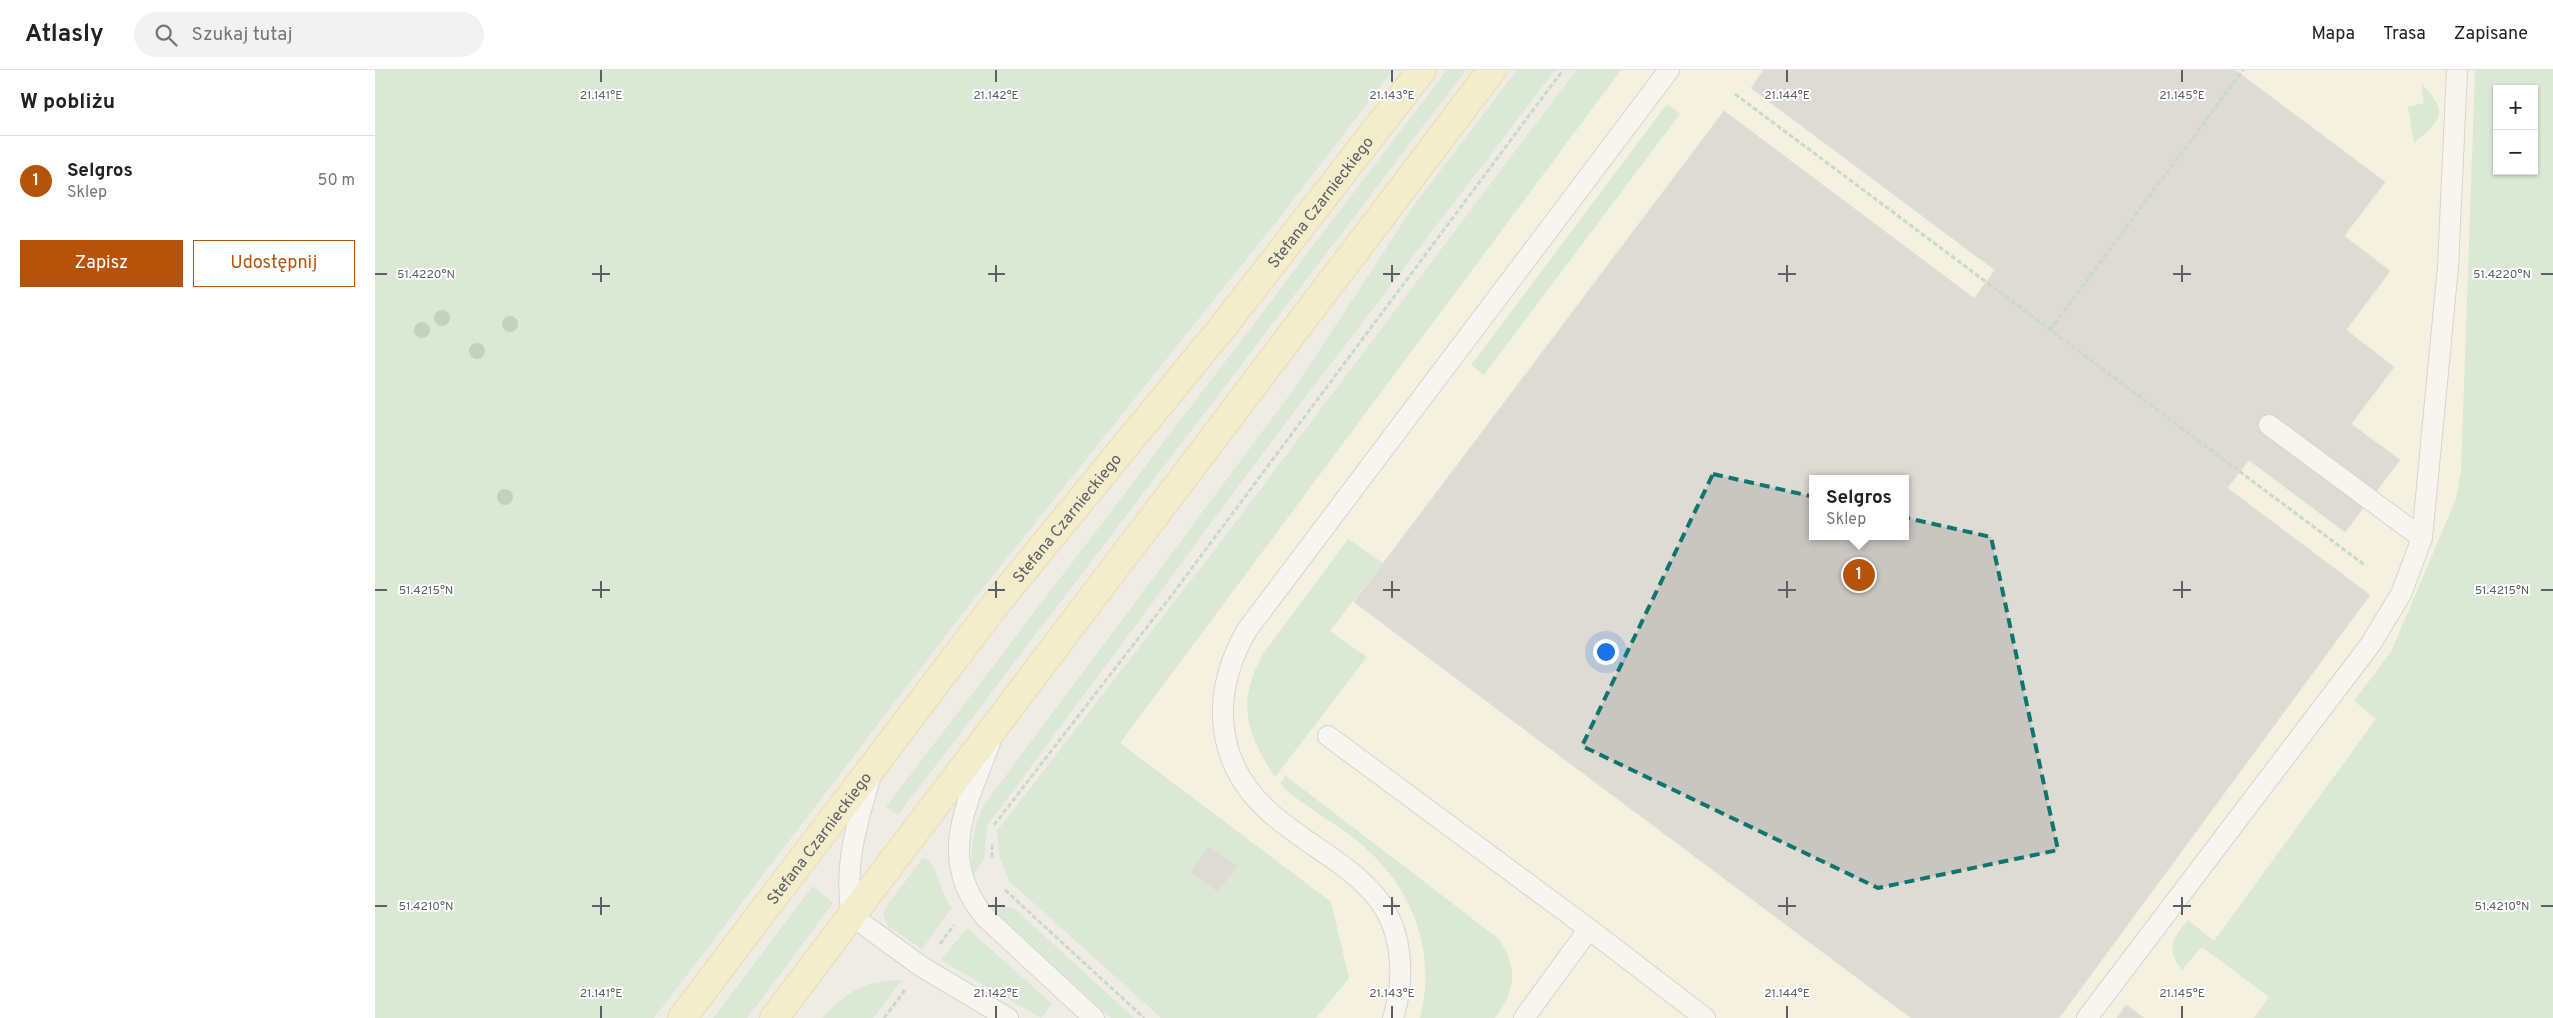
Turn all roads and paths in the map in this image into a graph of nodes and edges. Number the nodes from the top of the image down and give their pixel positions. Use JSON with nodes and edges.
{"nodes":[{"id":1,"x":1422,"y":70,"type":"edge"},
{"id":2,"x":1492,"y":70,"type":"edge"},
{"id":3,"x":1563,"y":70,"type":"edge"},
{"id":4,"x":1669,"y":70,"type":"edge"},
{"id":5,"x":2243,"y":70,"type":"edge"},
{"id":6,"x":2457,"y":70,"type":"edge"},
{"id":7,"x":1735,"y":94,"type":"dead end"},
{"id":8,"x":2050,"y":330,"type":"junction"},
{"id":9,"x":2269,"y":425,"type":"dead end"},
{"id":10,"x":2422,"y":538,"type":"junction"},
{"id":11,"x":2366,"y":566,"type":"dead end"},
{"id":12,"x":998,"y":723,"type":"junction"},
{"id":13,"x":1328,"y":736,"type":"dead end"},
{"id":14,"x":874,"y":764,"type":"junction"},
{"id":15,"x":992,"y":827,"type":"dead end"},
{"id":16,"x":992,"y":837,"type":"dead end"},
{"id":17,"x":992,"y":867,"type":"dead end"},
{"id":18,"x":999,"y":884,"type":"dead end"},
{"id":19,"x":852,"y":916,"type":"junction"},
{"id":20,"x":959,"y":918,"type":"dead end"},
{"id":21,"x":1589,"y":929,"type":"junction"},
{"id":22,"x":937,"y":947,"type":"dead end"},
{"id":23,"x":906,"y":988,"type":"dead end"},
{"id":24,"x":682,"y":1018,"type":"edge"},
{"id":25,"x":774,"y":1018,"type":"edge"},
{"id":26,"x":884,"y":1018,"type":"edge"},
{"id":27,"x":1007,"y":1018,"type":"edge"},
{"id":28,"x":1094,"y":1018,"type":"edge"},
{"id":29,"x":1144,"y":1018,"type":"edge"},
{"id":30,"x":1393,"y":1018,"type":"edge"},
{"id":31,"x":1524,"y":1018,"type":"edge"},
{"id":32,"x":1705,"y":1018,"type":"edge"},
{"id":33,"x":2087,"y":1018,"type":"edge"}],
"edges":[{"from":1,"to":14,"type":"main road","name":"Stefana Czarnieckiego"},
{"from":2,"to":12,"type":"main road"},
{"from":3,"to":15,"type":"path"},
{"from":4,"to":30,"type":"lane"},
{"from":5,"to":8,"type":"path"},
{"from":6,"to":10,"type":"lane"},
{"from":7,"to":8,"type":"path"},
{"from":8,"to":11,"type":"path"},
{"from":9,"to":10,"type":"lane"},
{"from":10,"to":33,"type":"lane"},
{"from":12,"to":19,"type":"main road"},
{"from":12,"to":28,"type":"lane"},
{"from":13,"to":21,"type":"lane"},
{"from":14,"to":19,"type":"lane"},
{"from":14,"to":24,"type":"main road","name":"Stefana Czarnieckiego"},
{"from":16,"to":17,"type":"path"},
{"from":18,"to":29,"type":"path"},
{"from":19,"to":25,"type":"main road"},
{"from":19,"to":27,"type":"lane"},
{"from":20,"to":22,"type":"path"},
{"from":21,"to":31,"type":"lane"},
{"from":21,"to":32,"type":"lane"},
{"from":23,"to":26,"type":"path"}]}
